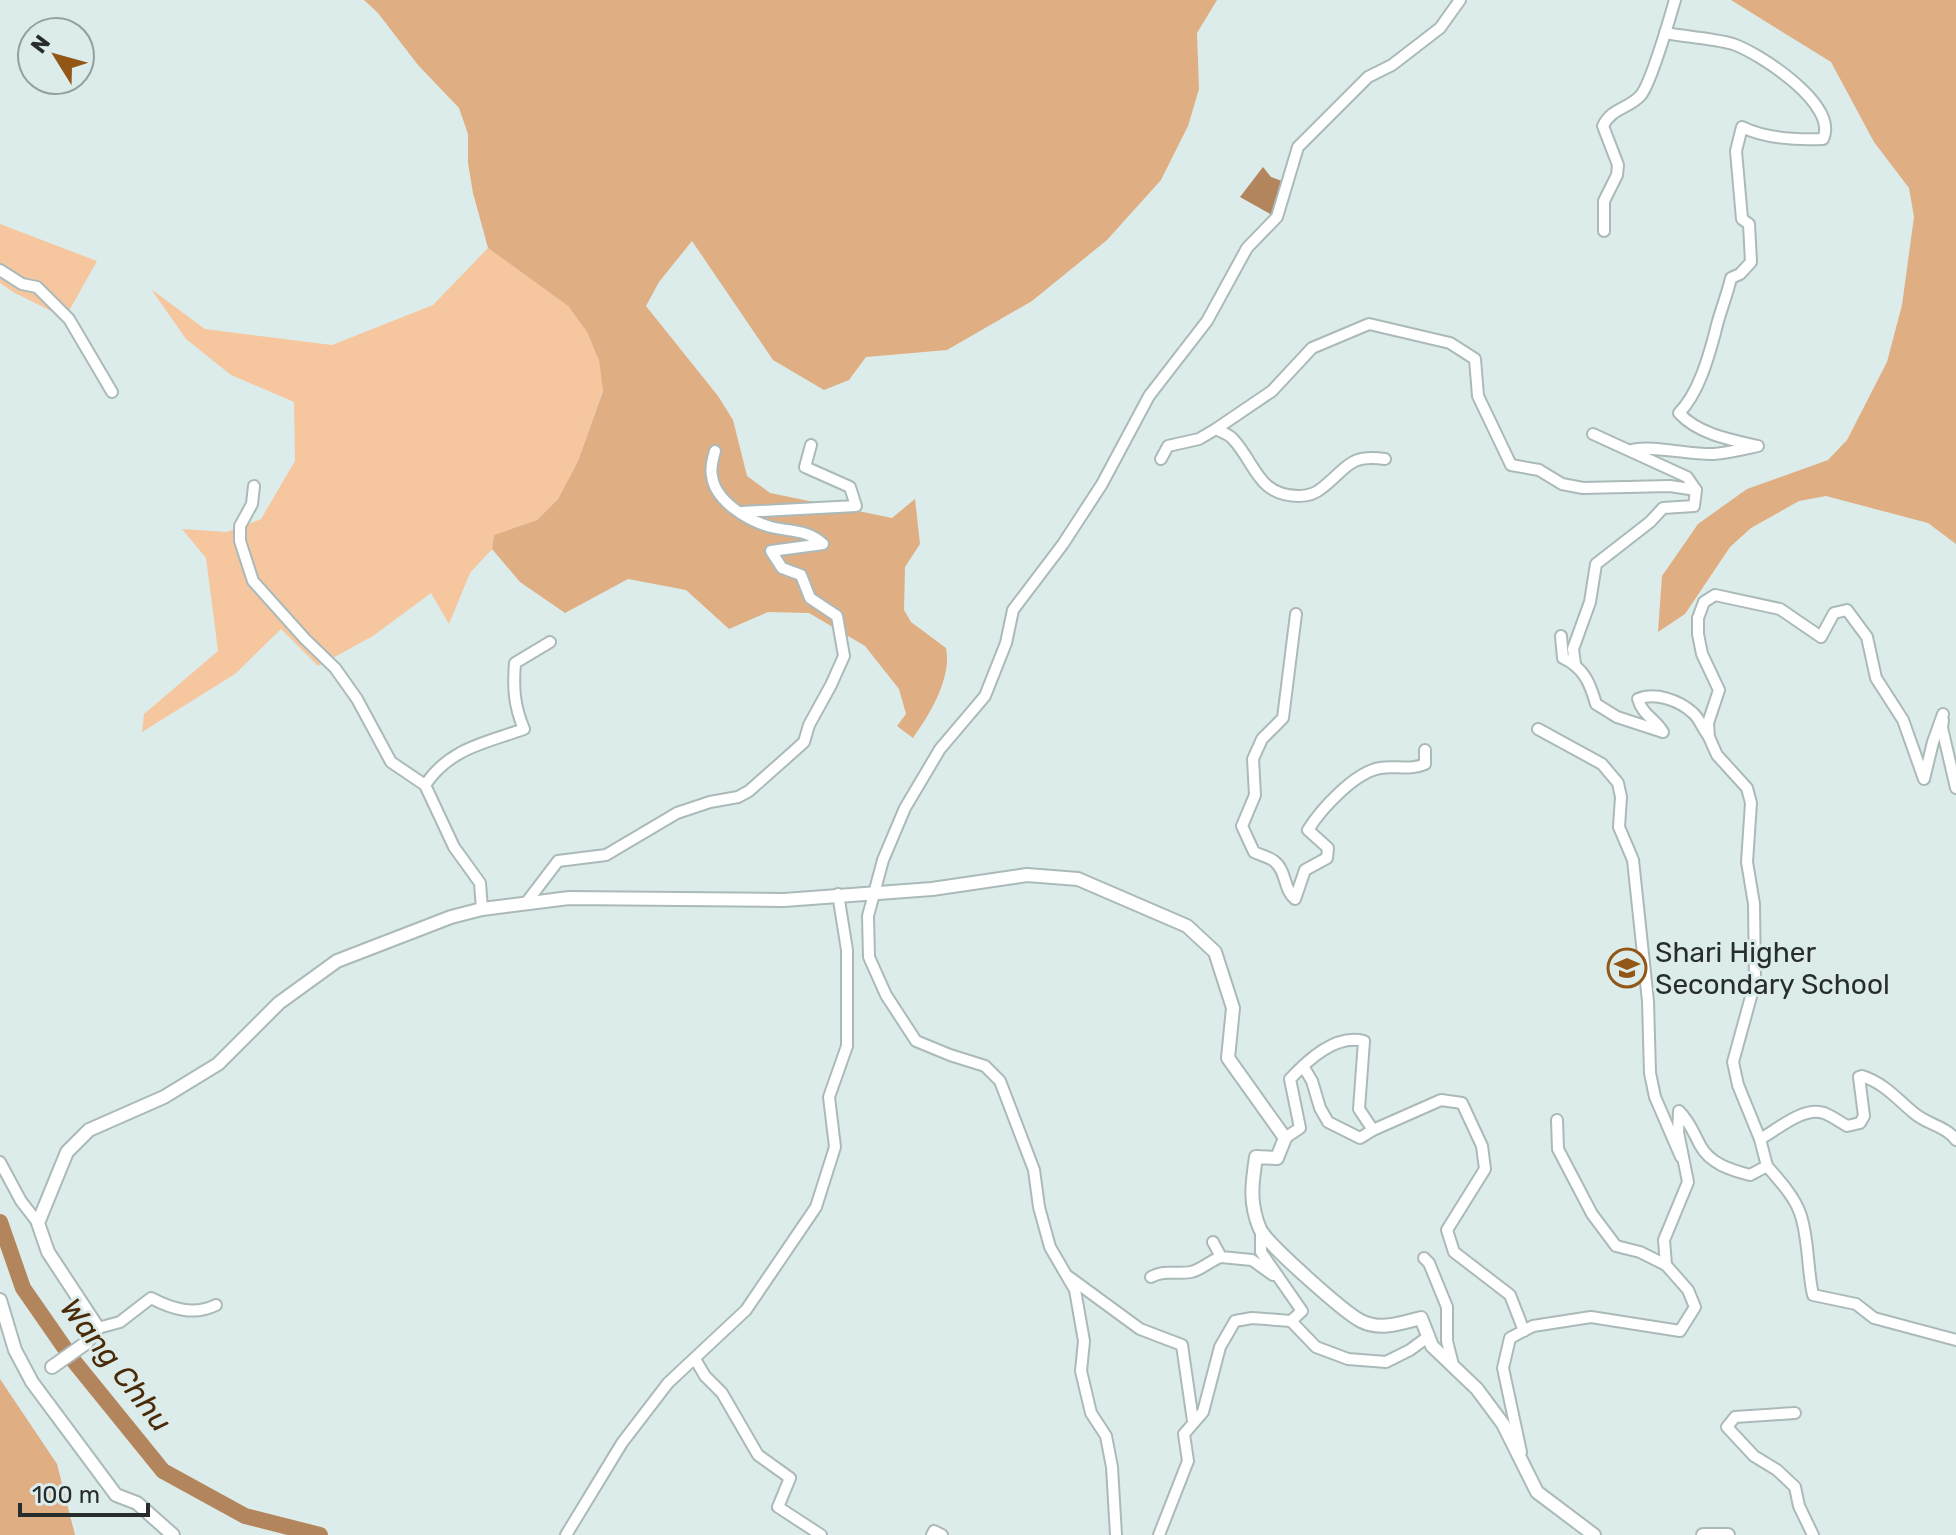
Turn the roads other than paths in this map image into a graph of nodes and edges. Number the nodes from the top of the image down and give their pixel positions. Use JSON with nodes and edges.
{"nodes":[{"id":1,"x":1460,"y":0,"type":"edge"},
{"id":2,"x":1675,"y":0,"type":"edge"},
{"id":3,"x":1665,"y":33,"type":"junction"},
{"id":4,"x":1604,"y":231,"type":"dead end"},
{"id":5,"x":0,"y":270,"type":"edge"},
{"id":6,"x":112,"y":392,"type":"dead end"},
{"id":7,"x":1216,"y":429,"type":"junction"},
{"id":8,"x":1593,"y":434,"type":"dead end"},
{"id":9,"x":811,"y":445,"type":"dead end"},
{"id":10,"x":1632,"y":450,"type":"junction"},
{"id":11,"x":715,"y":451,"type":"dead end"},
{"id":12,"x":1161,"y":459,"type":"dead end"},
{"id":13,"x":1385,"y":459,"type":"dead end"},
{"id":14,"x":254,"y":486,"type":"dead end"},
{"id":15,"x":1696,"y":490,"type":"junction"},
{"id":16,"x":739,"y":512,"type":"junction"},
{"id":17,"x":1296,"y":614,"type":"dead end"},
{"id":18,"x":1561,"y":636,"type":"dead end"},
{"id":19,"x":550,"y":642,"type":"dead end"},
{"id":20,"x":1575,"y":664,"type":"junction"},
{"id":21,"x":1538,"y":729,"type":"dead end"},
{"id":22,"x":1709,"y":737,"type":"junction"},
{"id":23,"x":1425,"y":750,"type":"dead end"},
{"id":24,"x":425,"y":785,"type":"junction"},
{"id":25,"x":1956,"y":788,"type":"edge"},
{"id":26,"x":874,"y":891,"type":"junction"},
{"id":27,"x":838,"y":894,"type":"junction"},
{"id":28,"x":526,"y":903,"type":"junction"},
{"id":29,"x":482,"y":909,"type":"junction"},
{"id":30,"x":1303,"y":1066,"type":"junction"},
{"id":31,"x":1557,"y":1120,"type":"dead end"},
{"id":32,"x":1373,"y":1130,"type":"junction"},
{"id":33,"x":1285,"y":1138,"type":"junction"},
{"id":34,"x":1760,"y":1139,"type":"junction"},
{"id":35,"x":1956,"y":1140,"type":"edge"},
{"id":36,"x":0,"y":1162,"type":"edge"},
{"id":37,"x":1685,"y":1164,"type":"junction"},
{"id":38,"x":1767,"y":1166,"type":"junction"},
{"id":39,"x":38,"y":1223,"type":"junction"},
{"id":40,"x":1261,"y":1233,"type":"junction"},
{"id":41,"x":1213,"y":1242,"type":"dead end"},
{"id":42,"x":1221,"y":1257,"type":"junction"},
{"id":43,"x":1424,"y":1258,"type":"dead end"},
{"id":44,"x":1666,"y":1265,"type":"junction"},
{"id":45,"x":1067,"y":1275,"type":"junction"},
{"id":46,"x":1151,"y":1277,"type":"dead end"},
{"id":47,"x":1286,"y":1287,"type":"junction"},
{"id":48,"x":0,"y":1300,"type":"edge"},
{"id":49,"x":216,"y":1305,"type":"dead end"},
{"id":50,"x":1291,"y":1321,"type":"junction"},
{"id":51,"x":98,"y":1328,"type":"junction"},
{"id":52,"x":1524,"y":1331,"type":"junction"},
{"id":53,"x":1429,"y":1336,"type":"junction"},
{"id":54,"x":1956,"y":1340,"type":"edge"},
{"id":55,"x":695,"y":1359,"type":"junction"},
{"id":56,"x":1454,"y":1366,"type":"junction"},
{"id":57,"x":52,"y":1367,"type":"dead end"},
{"id":58,"x":1795,"y":1413,"type":"dead end"},
{"id":59,"x":1193,"y":1421,"type":"junction"},
{"id":60,"x":1524,"y":1466,"type":"junction"},
{"id":61,"x":173,"y":1535,"type":"edge"},
{"id":62,"x":566,"y":1535,"type":"edge"},
{"id":63,"x":821,"y":1535,"type":"edge"},
{"id":64,"x":932,"y":1535,"type":"edge"},
{"id":65,"x":942,"y":1535,"type":"edge"},
{"id":66,"x":1116,"y":1535,"type":"edge"},
{"id":67,"x":1159,"y":1535,"type":"edge"},
{"id":68,"x":1594,"y":1535,"type":"edge"},
{"id":69,"x":1703,"y":1535,"type":"edge"},
{"id":70,"x":1728,"y":1535,"type":"edge"},
{"id":71,"x":1813,"y":1535,"type":"edge"}],
"edges":[{"from":1,"to":26,"type":"street"},
{"from":2,"to":3,"type":"street"},
{"from":3,"to":4,"type":"street"},
{"from":3,"to":10,"type":"street"},
{"from":5,"to":6,"type":"street"},
{"from":7,"to":12,"type":"street"},
{"from":7,"to":13,"type":"street"},
{"from":7,"to":15,"type":"street"},
{"from":8,"to":10,"type":"street"},
{"from":9,"to":16,"type":"street"},
{"from":10,"to":15,"type":"street"},
{"from":11,"to":16,"type":"street"},
{"from":14,"to":24,"type":"street"},
{"from":15,"to":20,"type":"street"},
{"from":16,"to":28,"type":"street"},
{"from":17,"to":23,"type":"street"},
{"from":18,"to":20,"type":"street"},
{"from":19,"to":24,"type":"street"},
{"from":20,"to":22,"type":"street"},
{"from":21,"to":37,"type":"street"},
{"from":22,"to":25,"type":"street"},
{"from":22,"to":34,"type":"street"},
{"from":24,"to":29,"type":"street"},
{"from":26,"to":27,"type":"street"},
{"from":26,"to":33,"type":"street"},
{"from":26,"to":45,"type":"street"},
{"from":27,"to":28,"type":"street"},
{"from":27,"to":55,"type":"street"},
{"from":28,"to":29,"type":"street"},
{"from":29,"to":39,"type":"street"},
{"from":30,"to":32,"type":"street"},
{"from":30,"to":32,"type":"street"},
{"from":30,"to":33,"type":"street"},
{"from":31,"to":44,"type":"street"},
{"from":32,"to":52,"type":"street"},
{"from":33,"to":40,"type":"street"},
{"from":34,"to":35,"type":"street"},
{"from":34,"to":38,"type":"street"},
{"from":36,"to":39,"type":"street"},
{"from":37,"to":38,"type":"street"},
{"from":37,"to":44,"type":"street"},
{"from":38,"to":54,"type":"street"},
{"from":39,"to":51,"type":"street"},
{"from":40,"to":47,"type":"street"},
{"from":40,"to":53,"type":"street"},
{"from":41,"to":42,"type":"street"},
{"from":42,"to":46,"type":"street"},
{"from":42,"to":47,"type":"street"},
{"from":43,"to":56,"type":"street"},
{"from":44,"to":52,"type":"street"},
{"from":45,"to":59,"type":"street"},
{"from":45,"to":66,"type":"street"},
{"from":47,"to":50,"type":"street"},
{"from":48,"to":61,"type":"street"},
{"from":49,"to":51,"type":"street"},
{"from":50,"to":53,"type":"street"},
{"from":50,"to":59,"type":"street"},
{"from":51,"to":57,"type":"street"},
{"from":52,"to":60,"type":"street"},
{"from":53,"to":56,"type":"street"},
{"from":55,"to":62,"type":"street"},
{"from":55,"to":63,"type":"street"},
{"from":56,"to":60,"type":"street"},
{"from":58,"to":71,"type":"street"},
{"from":59,"to":67,"type":"street"},
{"from":60,"to":68,"type":"street"},
{"from":64,"to":65,"type":"street"},
{"from":69,"to":70,"type":"street"}]}
